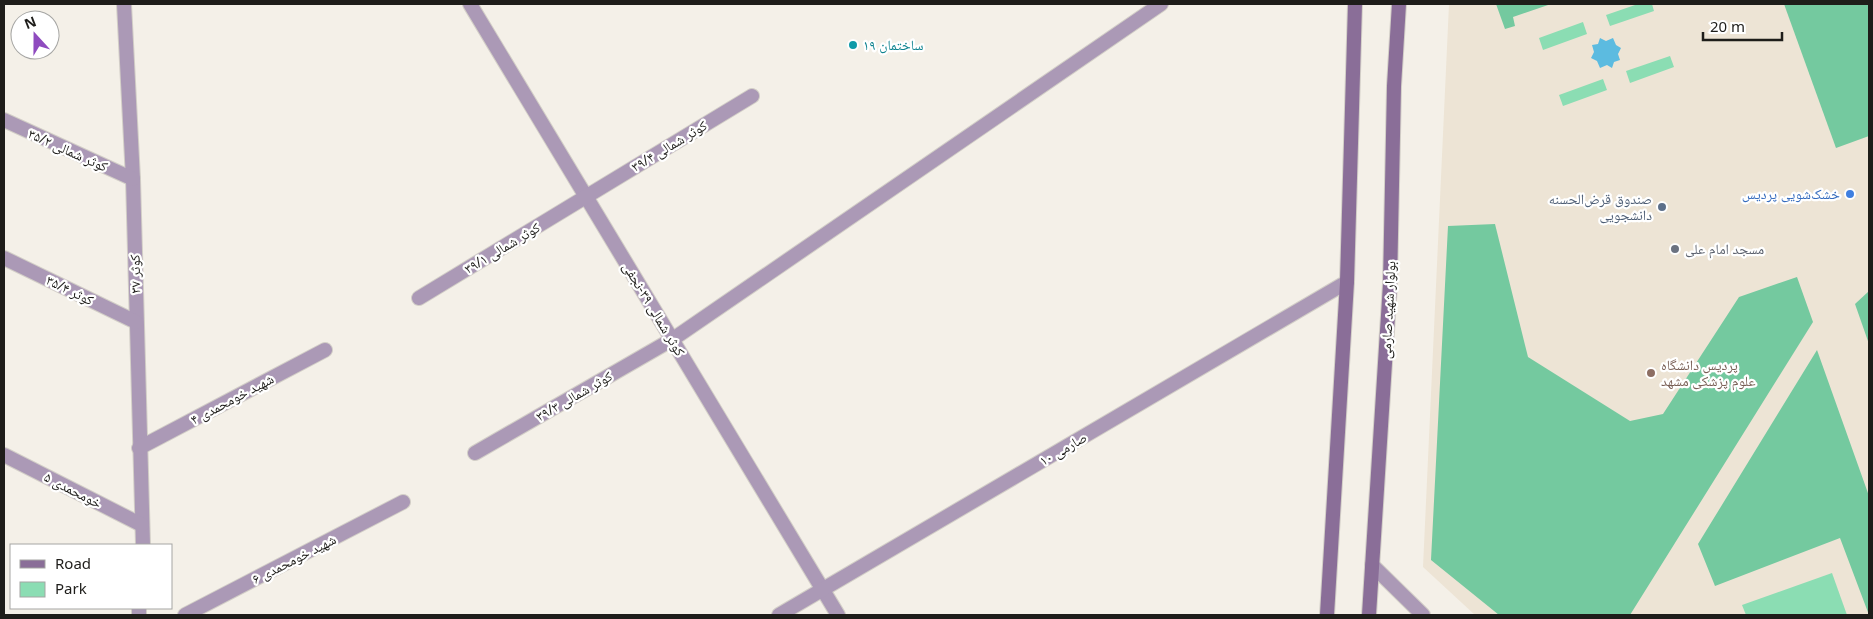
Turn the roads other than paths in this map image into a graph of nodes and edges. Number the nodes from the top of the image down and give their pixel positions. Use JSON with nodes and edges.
{"nodes":[{"id":1,"x":124,"y":4,"type":"edge"},
{"id":2,"x":471,"y":4,"type":"edge"},
{"id":3,"x":1161,"y":4,"type":"edge"},
{"id":4,"x":1356,"y":4,"type":"edge"},
{"id":5,"x":1399,"y":4,"type":"edge"},
{"id":6,"x":752,"y":96,"type":"dead end"},
{"id":7,"x":4,"y":120,"type":"edge"},
{"id":8,"x":133,"y":179,"type":"junction"},
{"id":9,"x":586,"y":197,"type":"junction"},
{"id":10,"x":4,"y":258,"type":"edge"},
{"id":11,"x":1347,"y":282,"type":"junction"},
{"id":12,"x":419,"y":298,"type":"dead end"},
{"id":13,"x":136,"y":322,"type":"junction"},
{"id":14,"x":673,"y":339,"type":"junction"},
{"id":15,"x":325,"y":350,"type":"dead end"},
{"id":16,"x":139,"y":448,"type":"junction"},
{"id":17,"x":475,"y":453,"type":"dead end"},
{"id":18,"x":4,"y":455,"type":"edge"},
{"id":19,"x":403,"y":502,"type":"dead end"},
{"id":20,"x":142,"y":525,"type":"junction"},
{"id":21,"x":143,"y":544,"type":"edge"},
{"id":22,"x":1372,"y":565,"type":"junction"},
{"id":23,"x":823,"y":590,"type":"junction"},
{"id":24,"x":185,"y":615,"type":"edge"},
{"id":25,"x":779,"y":615,"type":"edge"},
{"id":26,"x":838,"y":615,"type":"edge"},
{"id":27,"x":1327,"y":615,"type":"edge"},
{"id":28,"x":1369,"y":615,"type":"edge"},
{"id":29,"x":1423,"y":615,"type":"edge"}],
"edges":[{"from":1,"to":8,"type":"street","name":"کوثر ۳۷"},
{"from":2,"to":9,"type":"street","name":"کوثر شمالی ۳۹-نجفی"},
{"from":3,"to":14,"type":"street","name":"کوثر شمالی ۳۹/۳"},
{"from":4,"to":11,"type":"main road"},
{"from":5,"to":22,"type":"main road","name":"بولوار شهید صارمی"},
{"from":6,"to":9,"type":"street","name":"کوثر شمالی ۳۹/۴"},
{"from":7,"to":8,"type":"street","name":"کوثر شمالی ۳۵/۲"},
{"from":8,"to":13,"type":"street","name":"کوثر ۳۷"},
{"from":9,"to":12,"type":"street","name":"کوثر شمالی ۳۹/۱"},
{"from":9,"to":14,"type":"street","name":"کوثر شمالی ۳۹-نجفی"},
{"from":10,"to":13,"type":"street","name":"کوثر ۳۵/۴"},
{"from":11,"to":23,"type":"street","name":"صارمی ۱۰"},
{"from":11,"to":27,"type":"main road"},
{"from":13,"to":16,"type":"street","name":"کوثر ۳۷"},
{"from":14,"to":17,"type":"street","name":"کوثر شمالی ۳۹/۳"},
{"from":14,"to":23,"type":"street","name":"کوثر شمالی ۳۹-نجفی"},
{"from":15,"to":16,"type":"street","name":"شهید خومحمدی ۴"},
{"from":16,"to":20,"type":"street","name":"کوثر ۳۷"},
{"from":18,"to":20,"type":"street","name":"خومحمدی ۵"},
{"from":19,"to":24,"type":"street","name":"شهید خومحمدی ۶"},
{"from":20,"to":21,"type":"street","name":"کوثر ۳۷"},
{"from":22,"to":28,"type":"main road","name":"بولوار شهید صارمی"},
{"from":22,"to":29,"type":"street"},
{"from":23,"to":25,"type":"street","name":"صارمی ۱۰"},
{"from":23,"to":26,"type":"street","name":"کوثر شمالی ۳۹-نجفی"}]}
